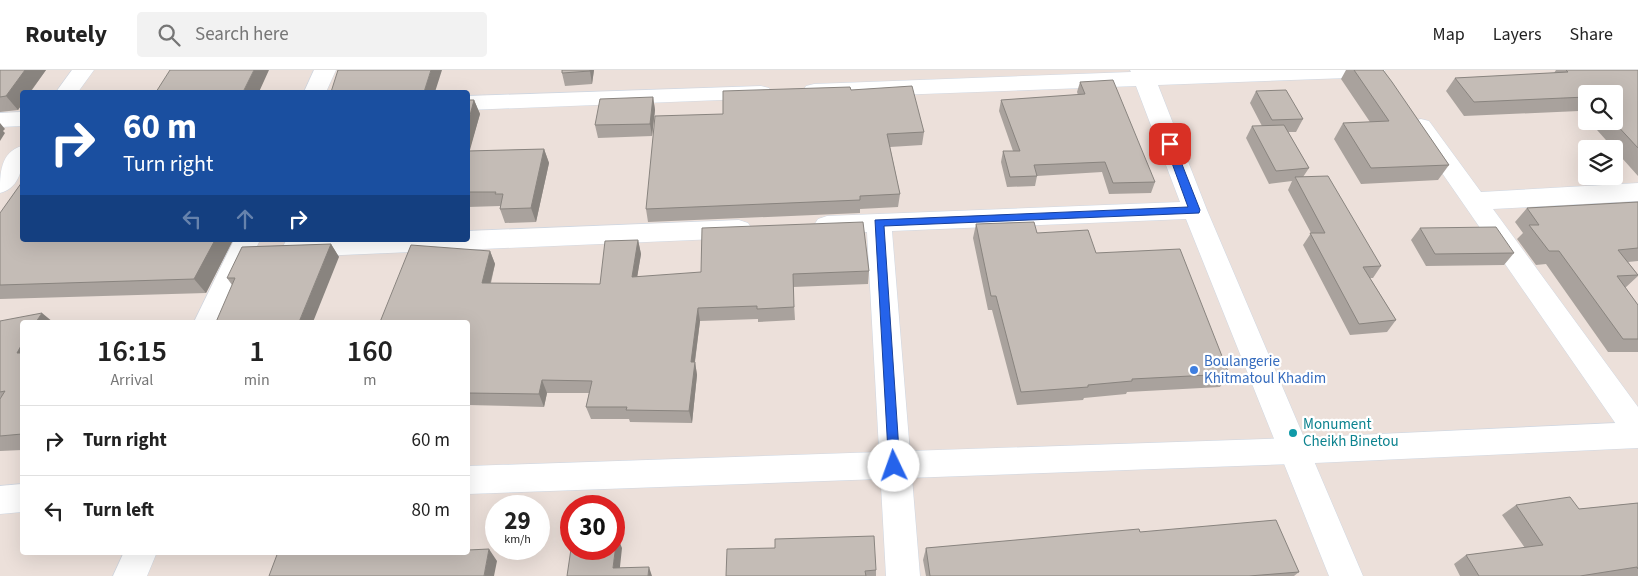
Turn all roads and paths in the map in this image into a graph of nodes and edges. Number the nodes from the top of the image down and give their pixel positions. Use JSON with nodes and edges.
{"nodes":[{"id":1,"x":83,"y":70,"type":"edge"},
{"id":2,"x":325,"y":70,"type":"edge"},
{"id":3,"x":1143,"y":74,"type":"edge"},
{"id":4,"x":1382,"y":75,"type":"edge"},
{"id":5,"x":859,"y":80,"type":"edge"},
{"id":6,"x":68,"y":90,"type":"edge"},
{"id":7,"x":315,"y":90,"type":"edge"},
{"id":8,"x":470,"y":103,"type":"edge"},
{"id":9,"x":1409,"y":109,"type":"edge"},
{"id":10,"x":20,"y":119,"type":"edge"},
{"id":11,"x":0,"y":120,"type":"edge"},
{"id":12,"x":20,"y":157,"type":"edge"},
{"id":13,"x":0,"y":184,"type":"edge"},
{"id":14,"x":1638,"y":192,"type":"edge"},
{"id":15,"x":1475,"y":201,"type":"junction"},
{"id":16,"x":1195,"y":210,"type":"junction"},
{"id":17,"x":879,"y":223,"type":"junction"},
{"id":18,"x":799,"y":226,"type":"edge"},
{"id":19,"x":760,"y":228,"type":"edge"},
{"id":20,"x":470,"y":238,"type":"edge"},
{"id":21,"x":336,"y":242,"type":"edge"},
{"id":22,"x":245,"y":245,"type":"edge"},
{"id":23,"x":208,"y":320,"type":"edge"},
{"id":24,"x":1638,"y":431,"type":"edge"},
{"id":25,"x":1638,"y":436,"type":"edge"},
{"id":26,"x":1293,"y":451,"type":"junction"},
{"id":27,"x":894,"y":466,"type":"junction"},
{"id":28,"x":470,"y":480,"type":"edge"},
{"id":29,"x":20,"y":498,"type":"edge"},
{"id":30,"x":0,"y":500,"type":"edge"},
{"id":31,"x":140,"y":555,"type":"edge"},
{"id":32,"x":130,"y":576,"type":"edge"},
{"id":33,"x":904,"y":576,"type":"edge"},
{"id":34,"x":1346,"y":576,"type":"edge"}],
"edges":[{"from":1,"to":6,"type":"street"},
{"from":2,"to":7,"type":"street"},
{"from":3,"to":4,"type":"street"},
{"from":3,"to":5,"type":"street"},
{"from":3,"to":16,"type":"street"},
{"from":5,"to":8,"type":"street"},
{"from":9,"to":15,"type":"street"},
{"from":10,"to":11,"type":"street"},
{"from":12,"to":13,"type":"street"},
{"from":14,"to":15,"type":"street"},
{"from":15,"to":24,"type":"street"},
{"from":16,"to":17,"type":"street"},
{"from":16,"to":26,"type":"street"},
{"from":17,"to":18,"type":"street"},
{"from":17,"to":27,"type":"street"},
{"from":19,"to":20,"type":"street"},
{"from":21,"to":22,"type":"street"},
{"from":22,"to":23,"type":"street"},
{"from":25,"to":26,"type":"street"},
{"from":26,"to":27,"type":"street"},
{"from":26,"to":34,"type":"street"},
{"from":27,"to":28,"type":"street"},
{"from":27,"to":33,"type":"street"},
{"from":29,"to":30,"type":"street"},
{"from":31,"to":32,"type":"street"}]}
